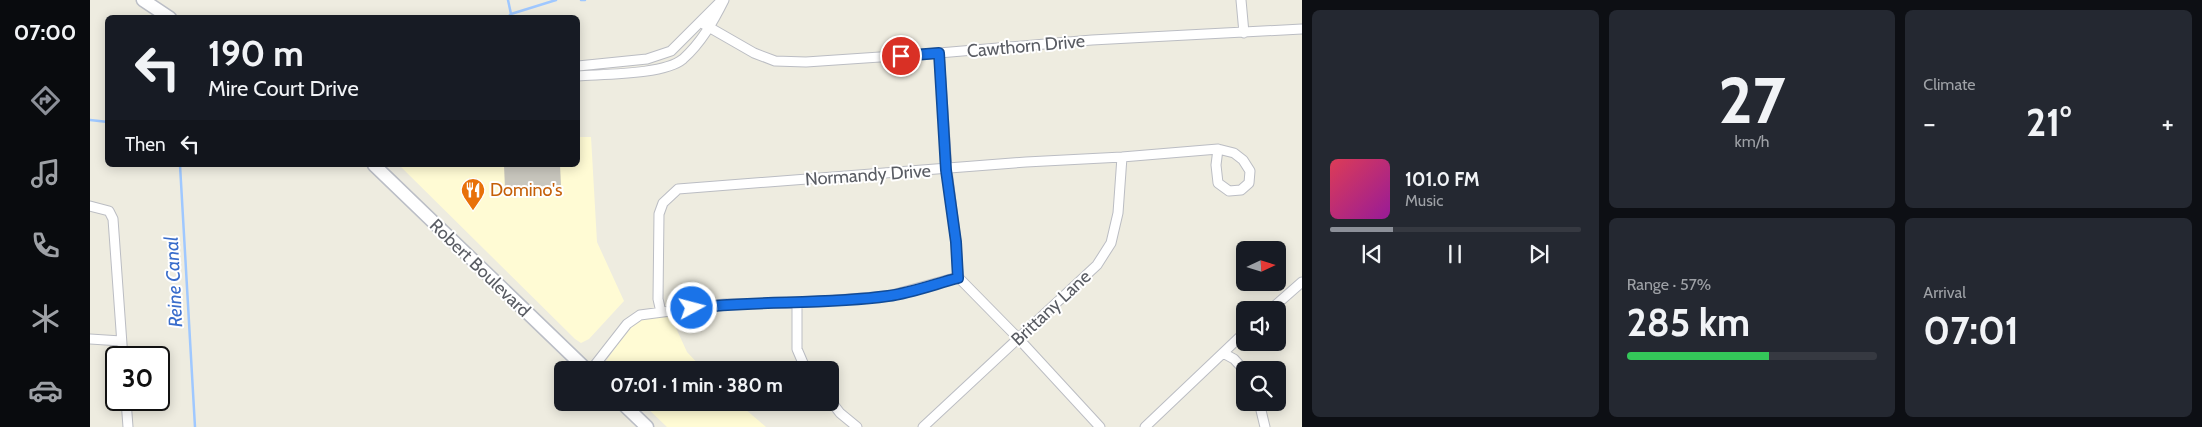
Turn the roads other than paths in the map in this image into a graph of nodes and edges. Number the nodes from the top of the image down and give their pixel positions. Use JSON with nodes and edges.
{"nodes":[{"id":1,"x":143,"y":0,"type":"edge"},
{"id":2,"x":723,"y":0,"type":"edge"},
{"id":3,"x":1241,"y":0,"type":"edge"},
{"id":4,"x":166,"y":15,"type":"edge"},
{"id":5,"x":700,"y":22,"type":"junction"},
{"id":6,"x":710,"y":29,"type":"junction"},
{"id":7,"x":1302,"y":29,"type":"edge"},
{"id":8,"x":1244,"y":33,"type":"junction"},
{"id":9,"x":939,"y":53,"type":"junction"},
{"id":10,"x":607,"y":64,"type":"junction"},
{"id":11,"x":580,"y":66,"type":"edge"},
{"id":12,"x":608,"y":74,"type":"junction"},
{"id":13,"x":580,"y":76,"type":"edge"},
{"id":14,"x":1218,"y":149,"type":"junction"},
{"id":15,"x":1122,"y":158,"type":"junction"},
{"id":16,"x":376,"y":167,"type":"edge"},
{"id":17,"x":946,"y":170,"type":"junction"},
{"id":18,"x":90,"y":206,"type":"edge"},
{"id":19,"x":958,"y":278,"type":"junction"},
{"id":20,"x":1302,"y":282,"type":"edge"},
{"id":21,"x":1280,"y":301,"type":"edge"},
{"id":22,"x":797,"y":303,"type":"junction"},
{"id":23,"x":661,"y":312,"type":"junction"},
{"id":24,"x":90,"y":338,"type":"edge"},
{"id":25,"x":1018,"y":338,"type":"junction"},
{"id":26,"x":121,"y":341,"type":"junction"},
{"id":27,"x":1236,"y":341,"type":"edge"},
{"id":28,"x":121,"y":346,"type":"edge"},
{"id":29,"x":1223,"y":353,"type":"junction"},
{"id":30,"x":578,"y":361,"type":"edge"},
{"id":31,"x":598,"y":361,"type":"edge"},
{"id":32,"x":803,"y":361,"type":"edge"},
{"id":33,"x":1236,"y":361,"type":"edge"},
{"id":34,"x":127,"y":411,"type":"edge"},
{"id":35,"x":630,"y":411,"type":"edge"},
{"id":36,"x":838,"y":411,"type":"edge"},
{"id":37,"x":1261,"y":411,"type":"edge"},
{"id":38,"x":128,"y":427,"type":"edge"},
{"id":39,"x":647,"y":427,"type":"edge"},
{"id":40,"x":857,"y":427,"type":"edge"},
{"id":41,"x":923,"y":427,"type":"edge"},
{"id":42,"x":1100,"y":427,"type":"edge"},
{"id":43,"x":1145,"y":427,"type":"edge"},
{"id":44,"x":1265,"y":427,"type":"edge"}],
"edges":[{"from":1,"to":4,"type":"main road"},
{"from":2,"to":5,"type":"street"},
{"from":2,"to":6,"type":"street"},
{"from":3,"to":8,"type":"street"},
{"from":5,"to":6,"type":"street","name":"Cawthorn Drive"},
{"from":5,"to":10,"type":"street"},
{"from":6,"to":9,"type":"street","name":"Cawthorn Drive"},
{"from":6,"to":12,"type":"street"},
{"from":7,"to":8,"type":"street","name":"Cawthorn Drive"},
{"from":8,"to":9,"type":"street","name":"Cawthorn Drive"},
{"from":9,"to":17,"type":"street"},
{"from":10,"to":11,"type":"street"},
{"from":10,"to":12,"type":"street"},
{"from":12,"to":13,"type":"street"},
{"from":14,"to":14,"type":"street","name":"Normandy Drive"},
{"from":14,"to":15,"type":"street","name":"Normandy Drive"},
{"from":15,"to":17,"type":"street","name":"Normandy Drive"},
{"from":15,"to":25,"type":"street","name":"Brittany Lane"},
{"from":16,"to":30,"type":"main road","name":"Robert Boulevard"},
{"from":17,"to":19,"type":"street"},
{"from":17,"to":23,"type":"street","name":"Normandy Drive"},
{"from":18,"to":26,"type":"street"},
{"from":19,"to":22,"type":"street"},
{"from":19,"to":25,"type":"street"},
{"from":20,"to":21,"type":"street"},
{"from":22,"to":23,"type":"street"},
{"from":22,"to":32,"type":"street"},
{"from":23,"to":31,"type":"street"},
{"from":24,"to":26,"type":"street"},
{"from":25,"to":41,"type":"street","name":"Brittany Lane"},
{"from":25,"to":42,"type":"street"},
{"from":26,"to":28,"type":"street"},
{"from":27,"to":29,"type":"street"},
{"from":29,"to":33,"type":"street"},
{"from":29,"to":43,"type":"street"},
{"from":34,"to":38,"type":"street"},
{"from":35,"to":39,"type":"main road"},
{"from":36,"to":40,"type":"street"},
{"from":37,"to":44,"type":"street"}]}
